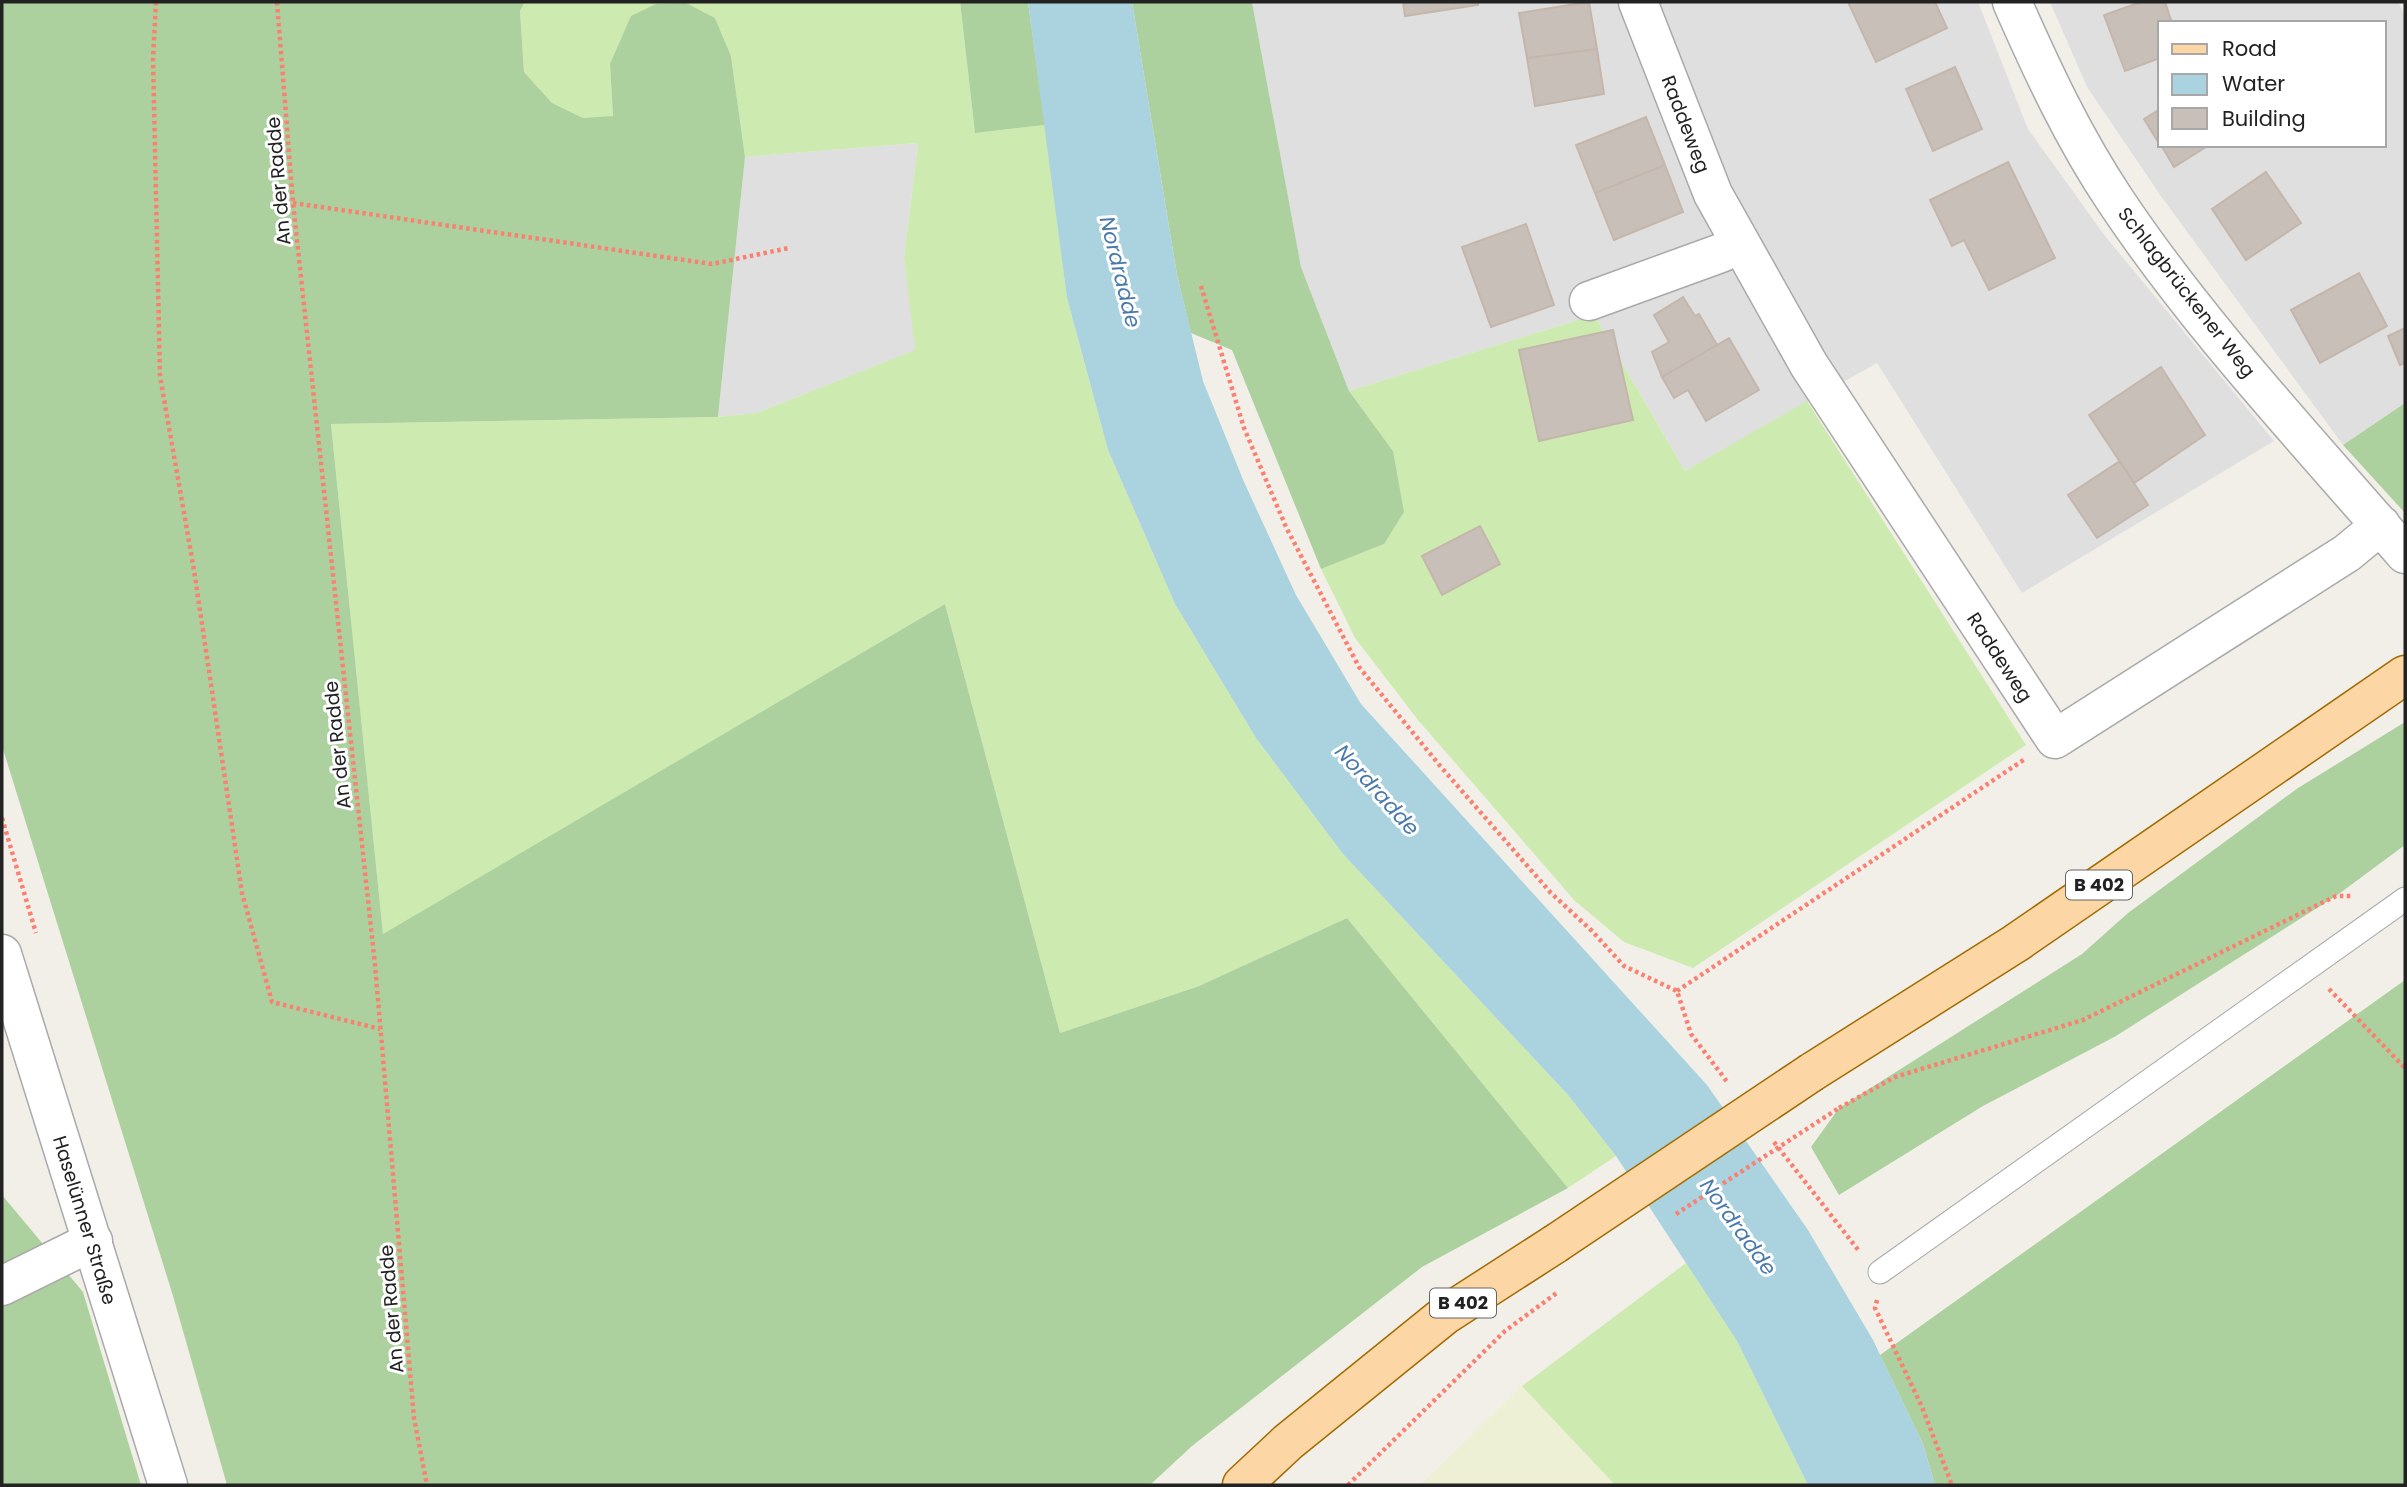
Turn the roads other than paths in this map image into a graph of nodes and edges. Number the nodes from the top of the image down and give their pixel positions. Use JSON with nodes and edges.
{"nodes":[{"id":1,"x":1638,"y":2,"type":"edge"},
{"id":2,"x":2011,"y":2,"type":"edge"},
{"id":3,"x":1740,"y":243,"type":"junction"},
{"id":4,"x":1589,"y":301,"type":"dead end"},
{"id":5,"x":2381,"y":526,"type":"junction"},
{"id":6,"x":2405,"y":554,"type":"edge"},
{"id":7,"x":2394,"y":683,"type":"edge"},
{"id":8,"x":2405,"y":900,"type":"edge"},
{"id":9,"x":2,"y":954,"type":"edge"},
{"id":10,"x":93,"y":1241,"type":"junction"},
{"id":11,"x":1880,"y":1272,"type":"road end"},
{"id":12,"x":2,"y":1286,"type":"edge"},
{"id":13,"x":168,"y":1485,"type":"edge"},
{"id":14,"x":1242,"y":1485,"type":"edge"}],
"edges":[{"from":1,"to":3,"type":"street","name":"Raddeweg"},
{"from":2,"to":5,"type":"street","name":"Schlagbrückener Weg"},
{"from":3,"to":4,"type":"street"},
{"from":3,"to":5,"type":"street","name":"Raddeweg"},
{"from":5,"to":6,"type":"street","name":"Schlagbrückener Weg"},
{"from":7,"to":14,"type":"main road","number":"B 402","bridge":true},
{"from":8,"to":11,"type":"lane"},
{"from":9,"to":10,"type":"street","name":"Haselünner Straße"},
{"from":10,"to":12,"type":"street"},
{"from":10,"to":13,"type":"street","name":"Haselünner Straße"}]}
